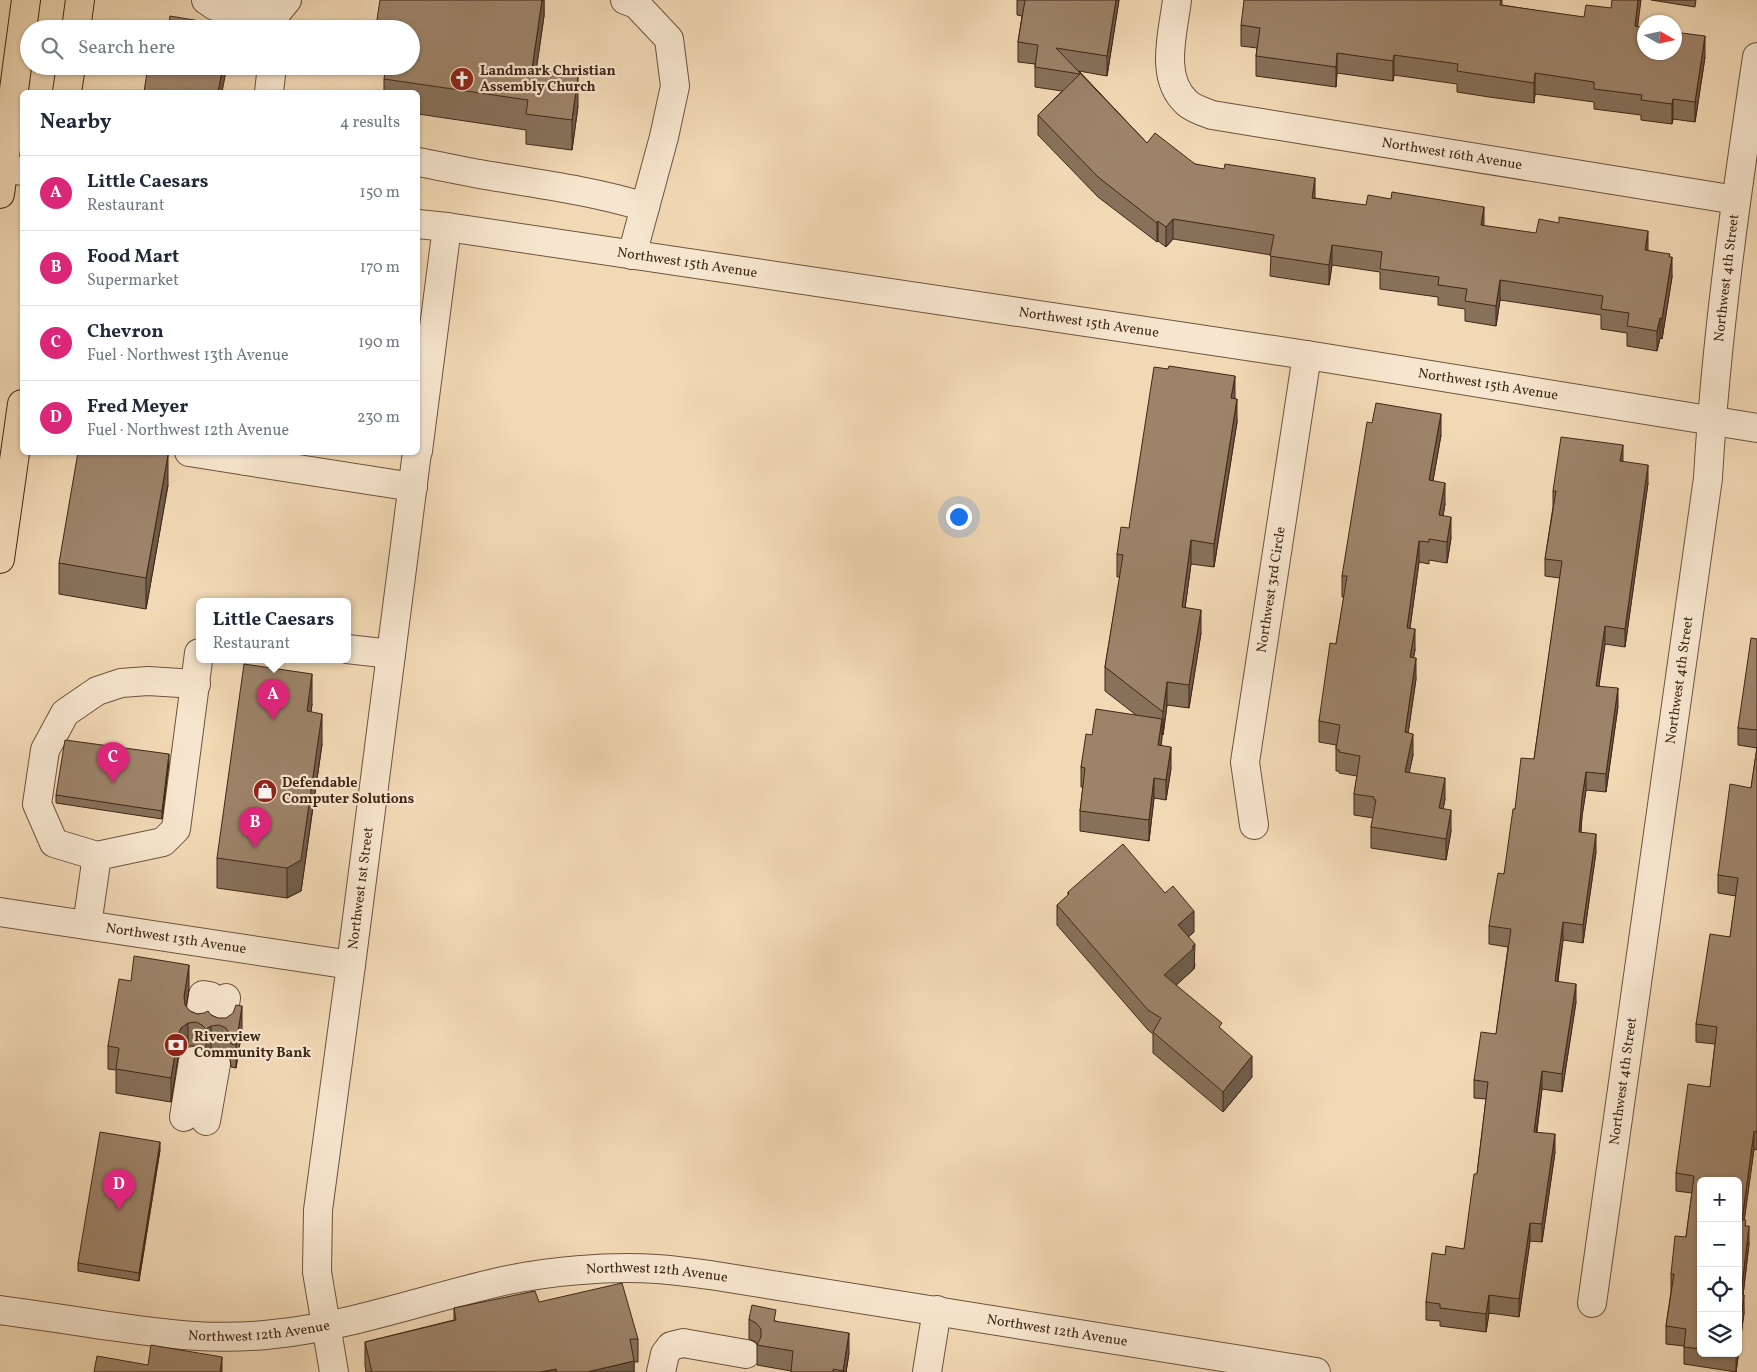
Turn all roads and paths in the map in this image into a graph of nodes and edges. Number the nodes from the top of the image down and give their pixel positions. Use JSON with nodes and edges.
{"nodes":[{"id":1,"x":26,"y":0,"type":"edge"},
{"id":2,"x":80,"y":0,"type":"edge"},
{"id":3,"x":206,"y":0,"type":"edge"},
{"id":4,"x":625,"y":0,"type":"edge"},
{"id":5,"x":1177,"y":0,"type":"edge"},
{"id":6,"x":281,"y":13,"type":"edge"},
{"id":7,"x":24,"y":20,"type":"edge"},
{"id":8,"x":77,"y":20,"type":"edge"},
{"id":9,"x":20,"y":56,"type":"edge"},
{"id":10,"x":1757,"y":57,"type":"edge"},
{"id":11,"x":70,"y":75,"type":"edge"},
{"id":12,"x":271,"y":75,"type":"edge"},
{"id":13,"x":67,"y":90,"type":"edge"},
{"id":14,"x":270,"y":90,"type":"edge"},
{"id":15,"x":420,"y":162,"type":"edge"},
{"id":16,"x":7,"y":176,"type":"edge"},
{"id":17,"x":1736,"y":200,"type":"junction"},
{"id":18,"x":645,"y":207,"type":"junction"},
{"id":19,"x":420,"y":224,"type":"edge"},
{"id":20,"x":447,"y":227,"type":"junction"},
{"id":21,"x":632,"y":254,"type":"junction"},
{"id":22,"x":1307,"y":355,"type":"junction"},
{"id":23,"x":20,"y":418,"type":"edge"},
{"id":24,"x":1712,"y":422,"type":"junction"},
{"id":25,"x":1757,"y":428,"type":"edge"},
{"id":26,"x":420,"y":430,"type":"edge"},
{"id":27,"x":224,"y":455,"type":"edge"},
{"id":28,"x":417,"y":455,"type":"edge"},
{"id":29,"x":247,"y":457,"type":"edge"},
{"id":30,"x":413,"y":487,"type":"junction"},
{"id":31,"x":0,"y":559,"type":"edge"},
{"id":32,"x":351,"y":649,"type":"edge"},
{"id":33,"x":391,"y":654,"type":"junction"},
{"id":34,"x":198,"y":663,"type":"edge"},
{"id":35,"x":196,"y":684,"type":"junction"},
{"id":36,"x":1254,"y":825,"type":"dead end"},
{"id":37,"x":97,"y":856,"type":"junction"},
{"id":38,"x":0,"y":912,"type":"edge"},
{"id":39,"x":87,"y":926,"type":"junction"},
{"id":40,"x":351,"y":965,"type":"junction"},
{"id":41,"x":218,"y":997,"type":"dead end"},
{"id":42,"x":211,"y":1024,"type":"edge"},
{"id":43,"x":205,"y":1062,"type":"dead end"},
{"id":44,"x":195,"y":1119,"type":"dead end"},
{"id":45,"x":1592,"y":1303,"type":"dead end"},
{"id":46,"x":0,"y":1310,"type":"edge"},
{"id":47,"x":937,"y":1310,"type":"junction"},
{"id":48,"x":325,"y":1326,"type":"junction"},
{"id":49,"x":746,"y":1354,"type":"dead end"},
{"id":50,"x":334,"y":1372,"type":"edge"},
{"id":51,"x":662,"y":1372,"type":"edge"},
{"id":52,"x":927,"y":1372,"type":"edge"},
{"id":53,"x":1316,"y":1372,"type":"edge"}],
"edges":[{"from":1,"to":7,"type":"highway"},
{"from":2,"to":8,"type":"highway"},
{"from":3,"to":6,"type":"street"},
{"from":4,"to":18,"type":"street"},
{"from":5,"to":17,"type":"street","name":"Northwest 16th Avenue"},
{"from":9,"to":16,"type":"highway"},
{"from":10,"to":17,"type":"street","name":"Northwest 4th Street"},
{"from":11,"to":13,"type":"highway"},
{"from":12,"to":14,"type":"street"},
{"from":15,"to":18,"type":"street"},
{"from":17,"to":24,"type":"street","name":"Northwest 4th Street"},
{"from":18,"to":21,"type":"street"},
{"from":19,"to":20,"type":"street","name":"Northwest 15th Avenue"},
{"from":20,"to":21,"type":"street","name":"Northwest 15th Avenue"},
{"from":20,"to":26,"type":"street","name":"Northwest 1st Street"},
{"from":21,"to":22,"type":"street","name":"Northwest 15th Avenue"},
{"from":22,"to":24,"type":"street","name":"Northwest 15th Avenue"},
{"from":22,"to":36,"type":"street","name":"Northwest 3rd Circle"},
{"from":23,"to":31,"type":"highway"},
{"from":24,"to":25,"type":"street","name":"Northwest 15th Avenue"},
{"from":24,"to":45,"type":"street","name":"Northwest 4th Street"},
{"from":27,"to":29,"type":"street"},
{"from":28,"to":30,"type":"street","name":"Northwest 1st Street"},
{"from":29,"to":30,"type":"street"},
{"from":30,"to":33,"type":"street","name":"Northwest 1st Street"},
{"from":32,"to":33,"type":"street"},
{"from":33,"to":40,"type":"street","name":"Northwest 1st Street"},
{"from":34,"to":35,"type":"street"},
{"from":35,"to":37,"type":"street"},
{"from":35,"to":37,"type":"street"},
{"from":37,"to":39,"type":"street"},
{"from":38,"to":39,"type":"street","name":"Northwest 13th Avenue"},
{"from":39,"to":40,"type":"street","name":"Northwest 13th Avenue"},
{"from":40,"to":48,"type":"street","name":"Northwest 1st Street"},
{"from":41,"to":42,"type":"street"},
{"from":43,"to":44,"type":"street"},
{"from":46,"to":48,"type":"street","name":"Northwest 12th Avenue"},
{"from":47,"to":48,"type":"street","name":"Northwest 12th Avenue"},
{"from":47,"to":52,"type":"street"},
{"from":47,"to":53,"type":"street","name":"Northwest 12th Avenue"},
{"from":48,"to":50,"type":"street","name":"Northwest 1st Street"},
{"from":49,"to":51,"type":"street"}]}
